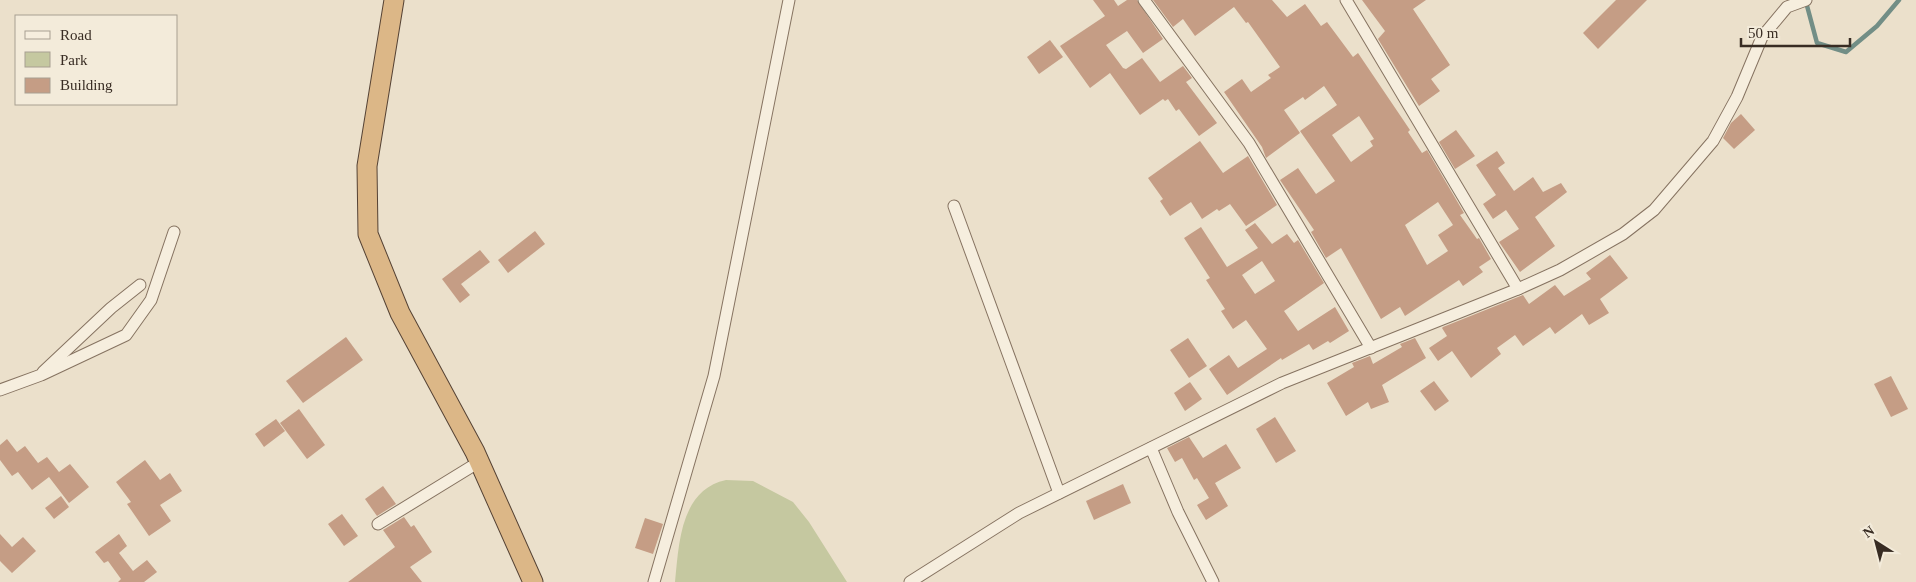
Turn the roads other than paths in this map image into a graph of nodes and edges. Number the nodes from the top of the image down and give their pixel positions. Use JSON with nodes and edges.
{"nodes":[{"id":1,"x":394,"y":0,"type":"edge"},
{"id":2,"x":789,"y":0,"type":"edge"},
{"id":3,"x":1144,"y":0,"type":"edge"},
{"id":4,"x":1346,"y":0,"type":"edge"},
{"id":5,"x":1806,"y":0,"type":"edge"},
{"id":6,"x":954,"y":206,"type":"dead end"},
{"id":7,"x":174,"y":232,"type":"dead end"},
{"id":8,"x":140,"y":285,"type":"dead end"},
{"id":9,"x":1518,"y":289,"type":"junction"},
{"id":10,"x":1371,"y":348,"type":"junction"},
{"id":11,"x":41,"y":375,"type":"junction"},
{"id":12,"x":0,"y":390,"type":"edge"},
{"id":13,"x":1151,"y":448,"type":"junction"},
{"id":14,"x":479,"y":462,"type":"junction"},
{"id":15,"x":1059,"y":493,"type":"junction"},
{"id":16,"x":378,"y":524,"type":"dead end"},
{"id":17,"x":533,"y":582,"type":"edge"},
{"id":18,"x":654,"y":582,"type":"edge"},
{"id":19,"x":910,"y":582,"type":"edge"},
{"id":20,"x":1213,"y":582,"type":"edge"}],
"edges":[{"from":1,"to":14,"type":"highway"},
{"from":2,"to":18,"type":"street"},
{"from":3,"to":10,"type":"street"},
{"from":4,"to":9,"type":"street"},
{"from":5,"to":9,"type":"street"},
{"from":6,"to":15,"type":"street"},
{"from":7,"to":11,"type":"street"},
{"from":8,"to":11,"type":"street"},
{"from":9,"to":10,"type":"street"},
{"from":10,"to":13,"type":"street"},
{"from":11,"to":12,"type":"street"},
{"from":13,"to":15,"type":"street"},
{"from":13,"to":20,"type":"street"},
{"from":14,"to":16,"type":"street"},
{"from":14,"to":17,"type":"highway"},
{"from":15,"to":19,"type":"street"}]}
